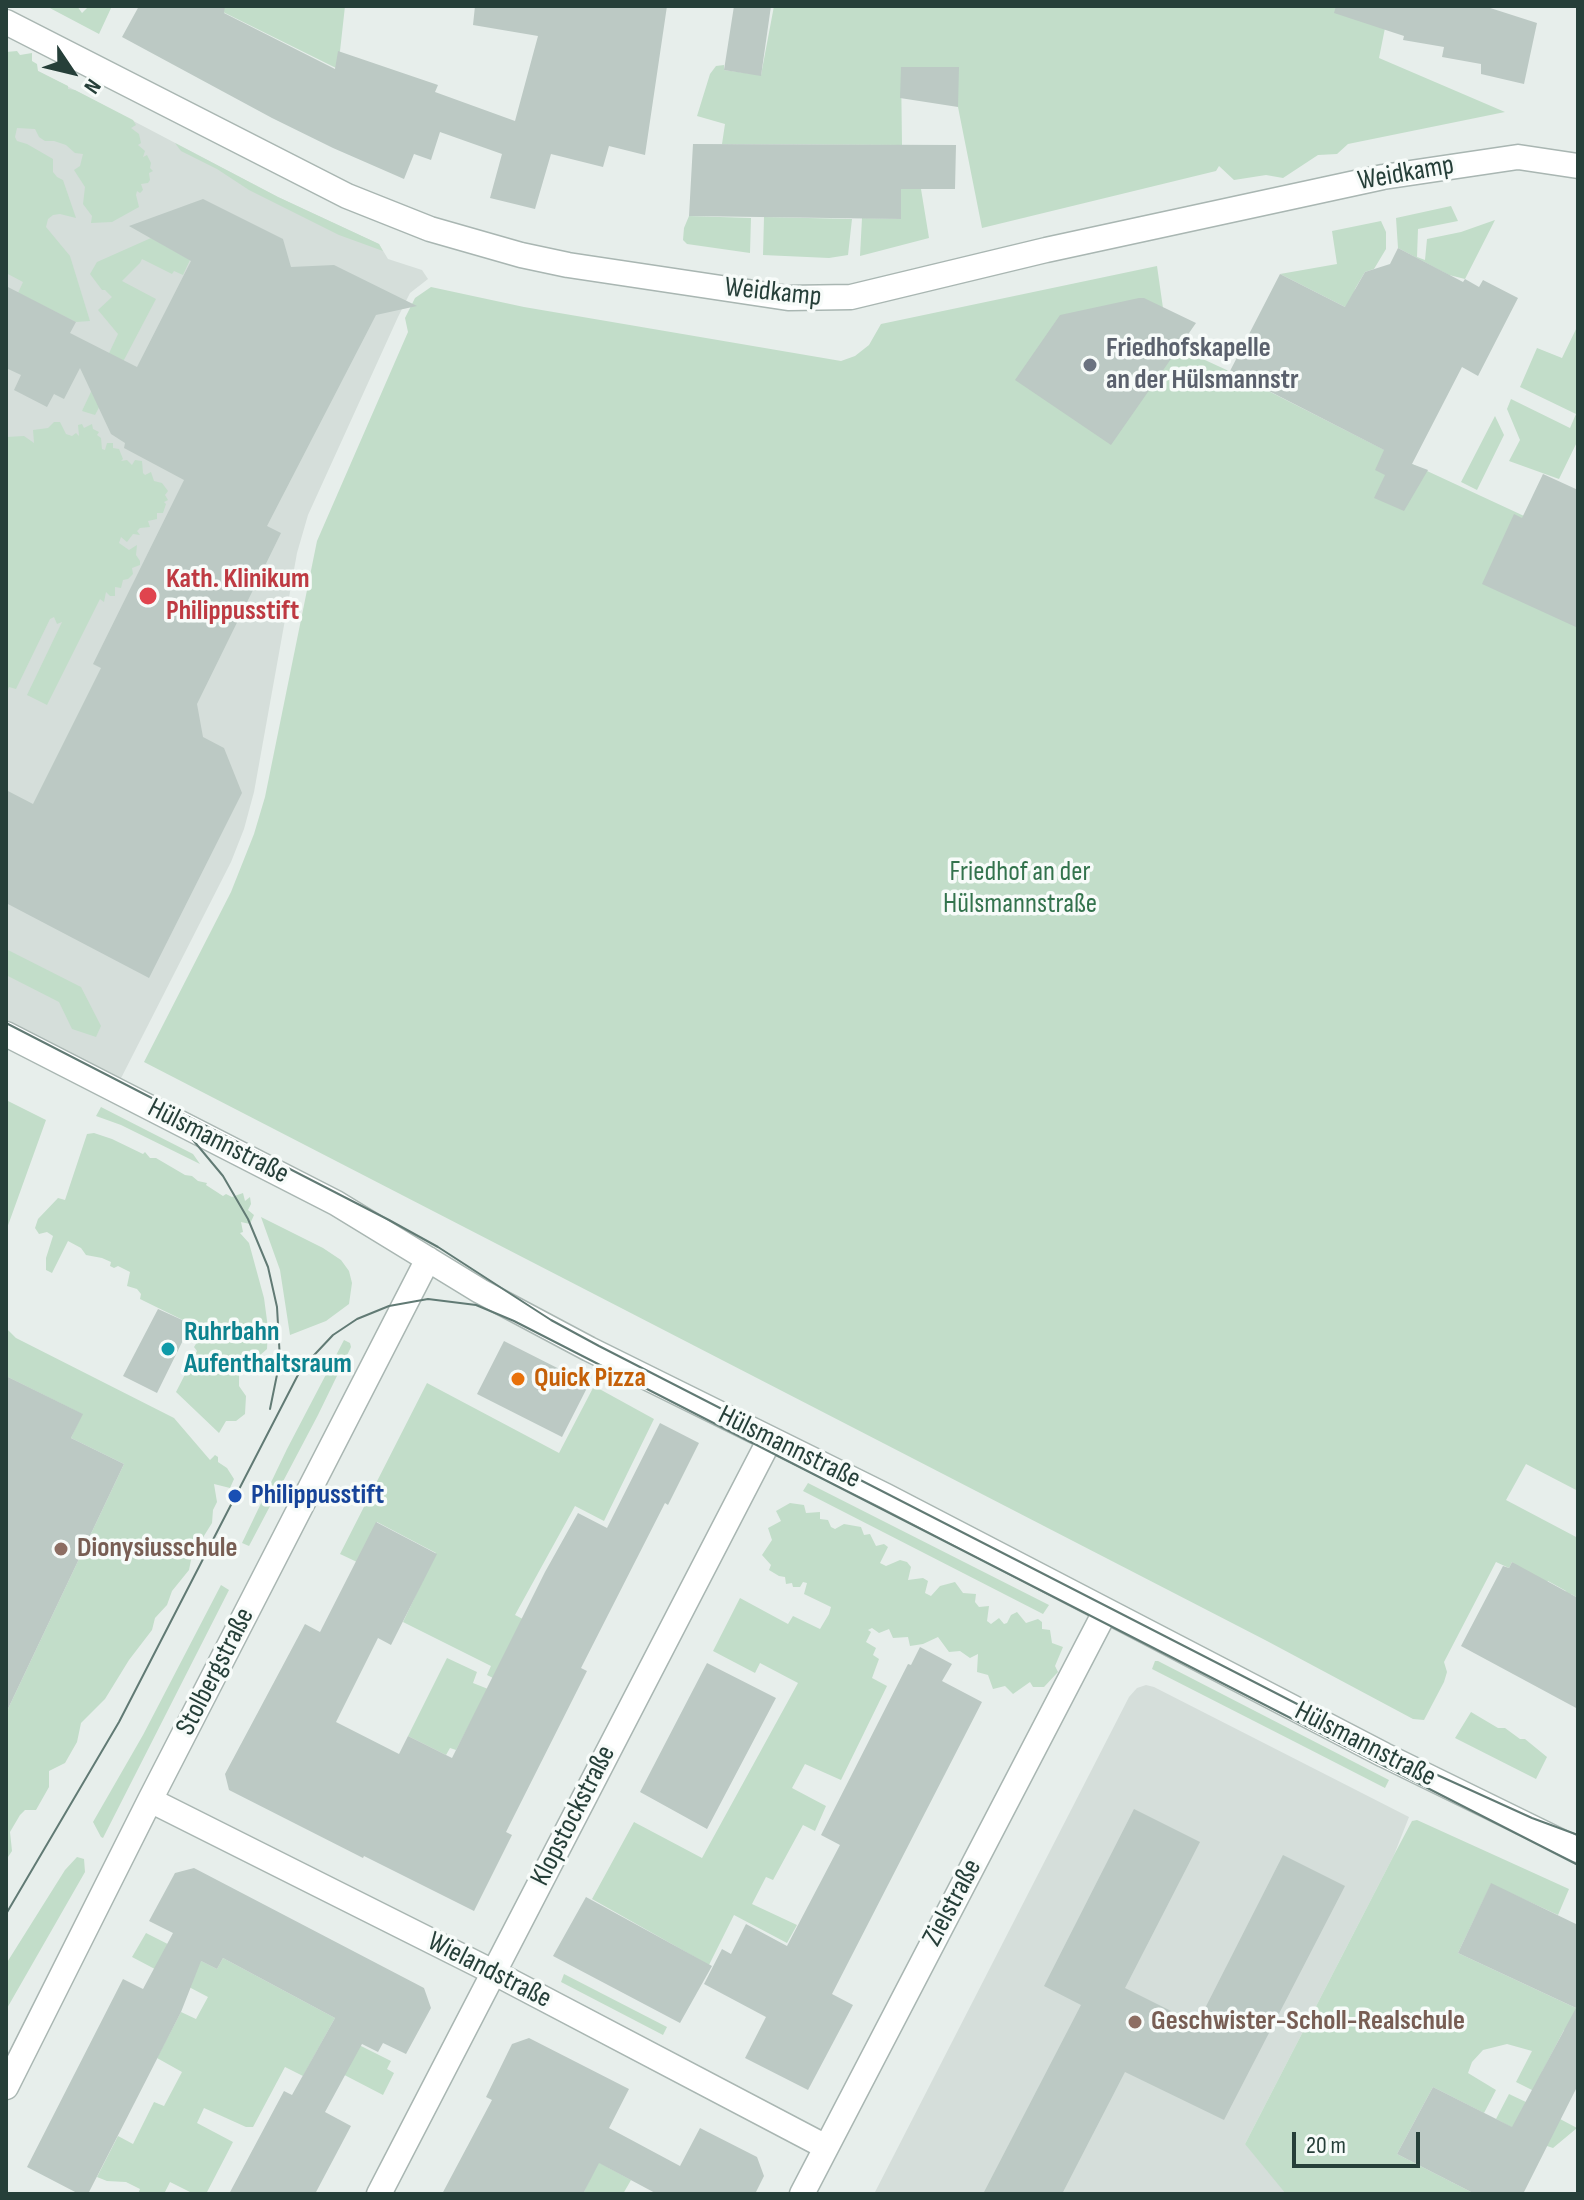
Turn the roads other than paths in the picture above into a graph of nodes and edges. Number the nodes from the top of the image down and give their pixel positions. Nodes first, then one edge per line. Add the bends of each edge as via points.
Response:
1 (6, 22) edge
2 (1578, 166) edge
3 (6, 1034) edge
4 (428, 1259) junction
5 (770, 1439) junction
6 (1105, 1612) junction
7 (150, 1800) junction
8 (1578, 1850) edge
9 (493, 1972) junction
10 (6, 2087) edge
11 (826, 2147) junction
12 (379, 2194) edge
13 (802, 2194) edge

1 - 2 street, Weidkamp via 399,218 521,255 788,298 856,297 1383,177 1518,157
3 - 4 street, Hülsmannstraße via 336,1203
4 - 5 street, Hülsmannstraße via 550,1329
4 - 7 street, Stolbergstraße
5 - 6 street, Hülsmannstraße
5 - 9 street, Klopstockstraße
6 - 8 street, Hülsmannstraße
6 - 11 street, Zielstraße
7 - 9 street, Wielandstraße
7 - 10 street, Stolbergstraße
9 - 11 street, Wielandstraße
9 - 12 street, Klopstockstraße
11 - 13 street, Zielstraße

